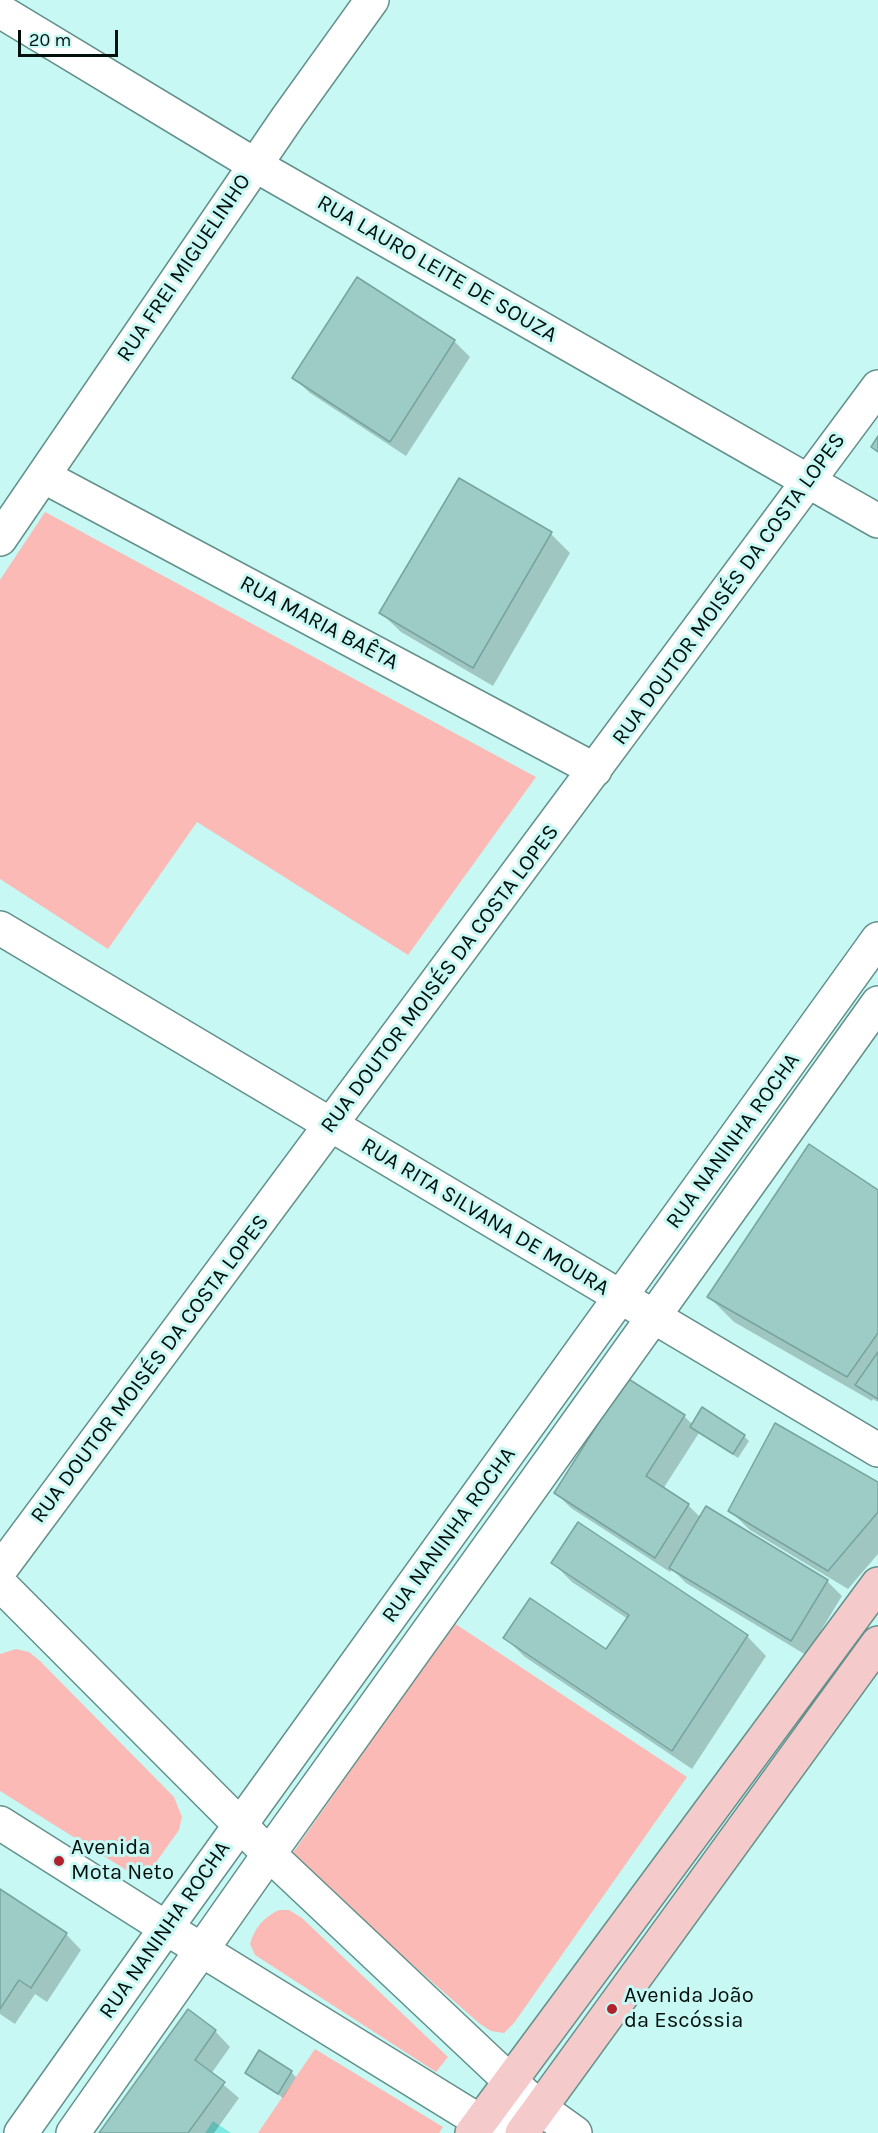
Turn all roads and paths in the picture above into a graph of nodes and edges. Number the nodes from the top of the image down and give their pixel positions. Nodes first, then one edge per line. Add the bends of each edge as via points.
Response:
1 (372, 0) edge
2 (0, 11) edge
3 (255, 165) junction
4 (878, 387) edge
5 (43, 476) junction
6 (808, 482) junction
7 (878, 521) edge
8 (0, 539) edge
9 (595, 770) junction
10 (0, 928) edge
11 (878, 939) edge
12 (878, 1003) edge
13 (331, 1125) junction
14 (620, 1297) junction
15 (654, 1317) junction
16 (878, 1450) edge
17 (0, 1570) edge
18 (0, 1584) edge
19 (878, 1584) edge
20 (878, 1643) edge
21 (0, 1823) edge
22 (240, 1825) junction
23 (268, 1854) junction
24 (166, 1928) junction
25 (201, 1949) junction
26 (511, 2082) junction
27 (531, 2120) edge
28 (477, 2127) edge
29 (21, 2133) edge
30 (73, 2133) edge
31 (575, 2133) edge

1 - 3 street, RUA FREI MIGUELINHO
2 - 3 street, RUA LAURO LEITE DE SOUZA
3 - 5 street, RUA FREI MIGUELINHO
3 - 6 street, RUA LAURO LEITE DE SOUZA
4 - 6 street, RUA DOUTOR MOISÉS DA COSTA LOPES
5 - 8 street, RUA FREI MIGUELINHO
5 - 9 street, RUA MARIA BAÊTA
6 - 7 street, RUA LAURO LEITE DE SOUZA
6 - 9 street, RUA DOUTOR MOISÉS DA COSTA LOPES
9 - 13 street, RUA DOUTOR MOISÉS DA COSTA LOPES
10 - 13 street, RUA RITA SILVANA DE MOURA
11 - 14 street, RUA NANINHA ROCHA
12 - 15 street, RUA NANINHA ROCHA
13 - 14 street, RUA RITA SILVANA DE MOURA
13 - 17 street, RUA DOUTOR MOISÉS DA COSTA LOPES
14 - 15 street, RUA RITA SILVANA DE MOURA
14 - 22 street, RUA NANINHA ROCHA
15 - 16 street, RUA RITA SILVANA DE MOURA
15 - 23 street, RUA NANINHA ROCHA
18 - 22 street
19 - 26 main road
20 - 27 main road
21 - 24 street
22 - 23 street
22 - 24 street, RUA NANINHA ROCHA
23 - 25 street, RUA NANINHA ROCHA
23 - 26 street
24 - 25 street
24 - 29 street, RUA NANINHA ROCHA
25 - 28 street
25 - 30 street, RUA NANINHA ROCHA
26 - 27 street
26 - 28 main road
27 - 28 street
27 - 31 street

